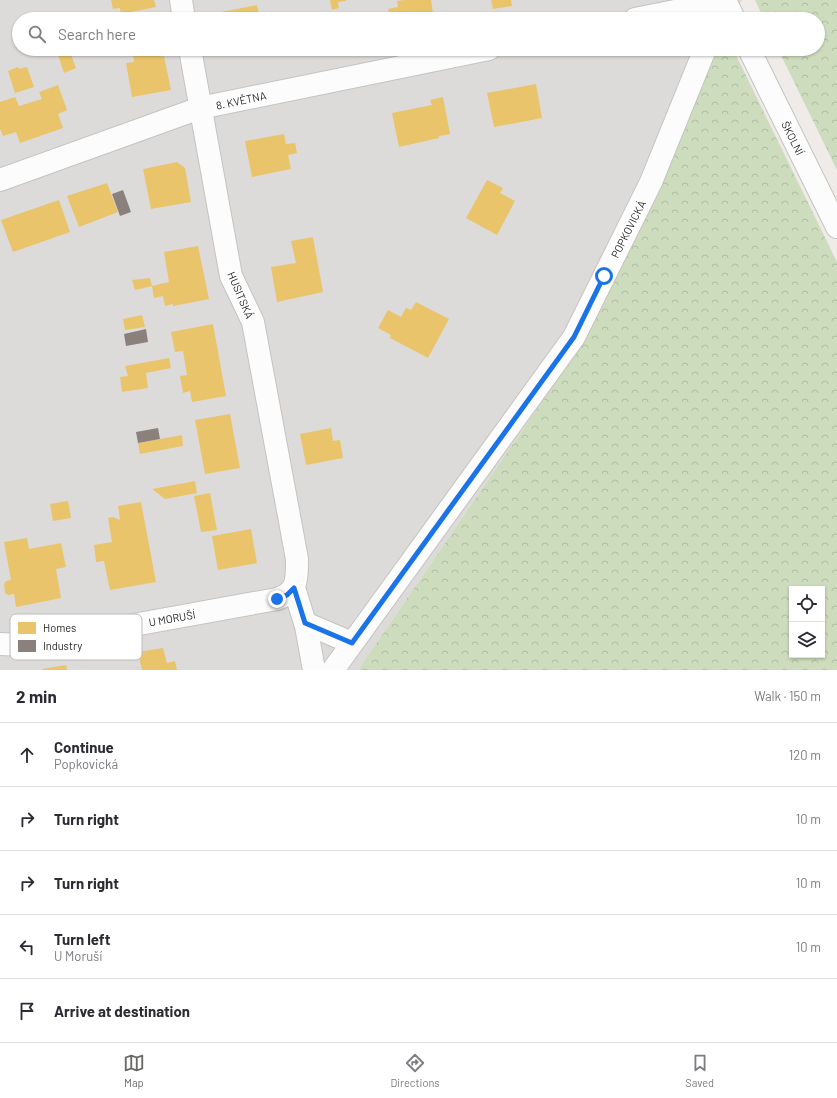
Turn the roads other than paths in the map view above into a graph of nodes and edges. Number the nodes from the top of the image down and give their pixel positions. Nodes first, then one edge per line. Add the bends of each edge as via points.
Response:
1 (181, 0) edge
2 (725, 0) edge
3 (183, 12) edge
4 (668, 12) edge
5 (721, 12) edge
6 (731, 12) edge
7 (191, 56) edge
8 (455, 56) edge
9 (702, 56) edge
10 (752, 56) edge
11 (200, 108) junction
12 (0, 180) edge
13 (837, 227) edge
14 (294, 588) junction
15 (305, 623) junction
16 (142, 624) edge
17 (352, 643) junction
18 (0, 644) edge
19 (10, 645) edge
20 (314, 670) edge
21 (333, 670) edge

1 - 3 street
2 - 4 street
2 - 5 street
2 - 6 street
7 - 11 street, HUSITSKÁ
8 - 11 street, 8. KVĚTNA
9 - 17 street, POPKOVICKÁ via 651,182 574,337
10 - 13 street, ŠKOLNÍ
11 - 12 street, 8. KVĚTNA
11 - 14 street, HUSITSKÁ via 231,276 253,322 297,559
14 - 15 street
14 - 16 street, U MORUŠÍ via 287,595 277,599
15 - 17 street
15 - 20 street
17 - 21 street, POPKOVICKÁ
18 - 19 street, U MORUŠÍ

